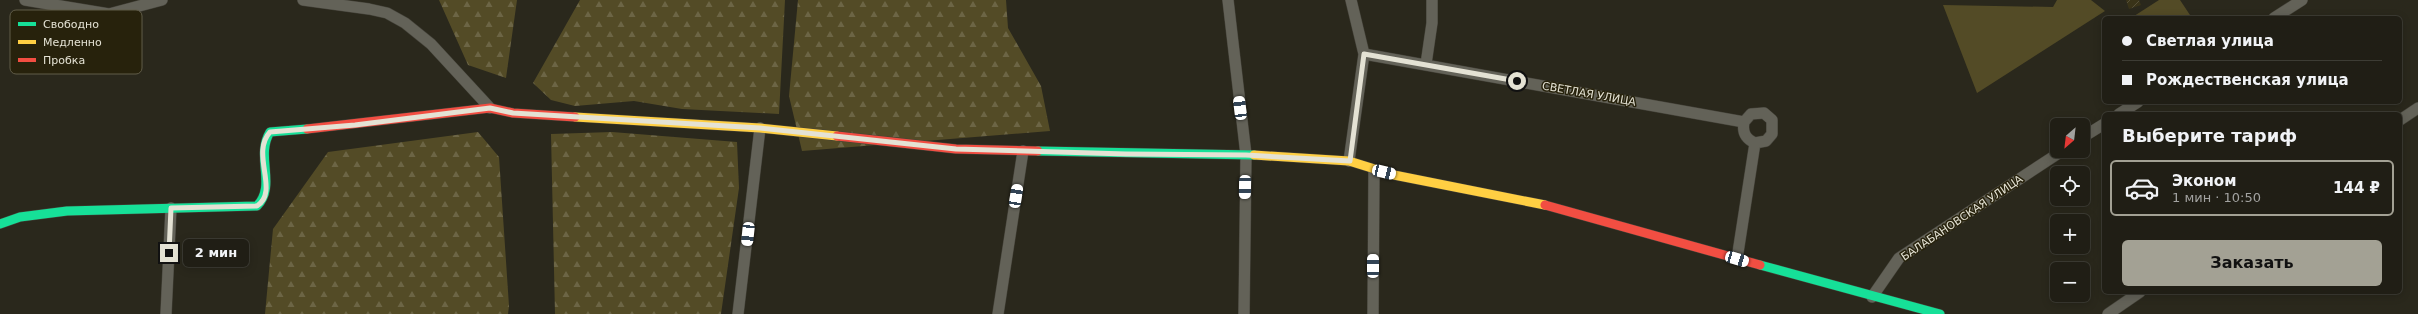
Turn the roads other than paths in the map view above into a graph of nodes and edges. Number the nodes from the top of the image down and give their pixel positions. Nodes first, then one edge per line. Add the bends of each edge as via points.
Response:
1 (25, 0) edge
2 (162, 0) edge
3 (303, 0) edge
4 (1228, 0) edge
5 (1351, 0) edge
6 (1432, 0) edge
7 (2302, 0) edge
8 (85, 10) edge
9 (124, 10) edge
10 (2277, 16) edge
11 (1364, 54) junction
12 (1426, 64) junction
13 (2135, 104) edge
14 (490, 108) junction
15 (2418, 108) edge
16 (2122, 112) edge
17 (2402, 119) edge
18 (1744, 122) junction
19 (2102, 125) edge
20 (760, 128) junction
21 (2090, 133) edge
22 (1755, 142) junction
23 (1023, 151) junction
24 (1246, 155) junction
25 (2051, 158) edge
26 (1350, 161) junction
27 (1374, 170) junction
28 (171, 208) junction
29 (0, 224) edge
30 (1737, 259) junction
31 (2137, 294) edge
32 (1872, 296) junction
33 (166, 314) edge
34 (738, 314) edge
35 (998, 314) edge
36 (1244, 314) edge
37 (1373, 314) edge
38 (1940, 314) edge
39 (2108, 314) edge

1 - 8 street
2 - 9 street
3 - 14 street via 387,13 405,23 431,44
4 - 24 street
5 - 11 street
6 - 12 street via 1432,23
7 - 10 street
11 - 12 street, СВЕТЛАЯ УЛИЦА
11 - 26 street
12 - 18 street, СВЕТЛАЯ УЛИЦА
13 - 16 street
14 - 20 street via 513,113
14 - 28 street via 355,125 270,132 262,145 268,193 264,202 257,206
15 - 17 street
18 - 22 street via 1746,136
18 - 22 street via 1754,112 1764,113 1772,120 1772,134 1766,141
19 - 21 street
20 - 23 street via 956,149
20 - 34 street
22 - 30 street
23 - 24 street
23 - 35 street
24 - 26 street
24 - 36 street
25 - 32 street, БАЛАБАНОВСКАЯ УЛИЦА via 1899,258
26 - 27 street
27 - 30 street via 1560,208
27 - 37 street
28 - 29 street via 67,211 20,218
28 - 33 street
30 - 32 street via 1856,294
31 - 39 street
32 - 38 street

